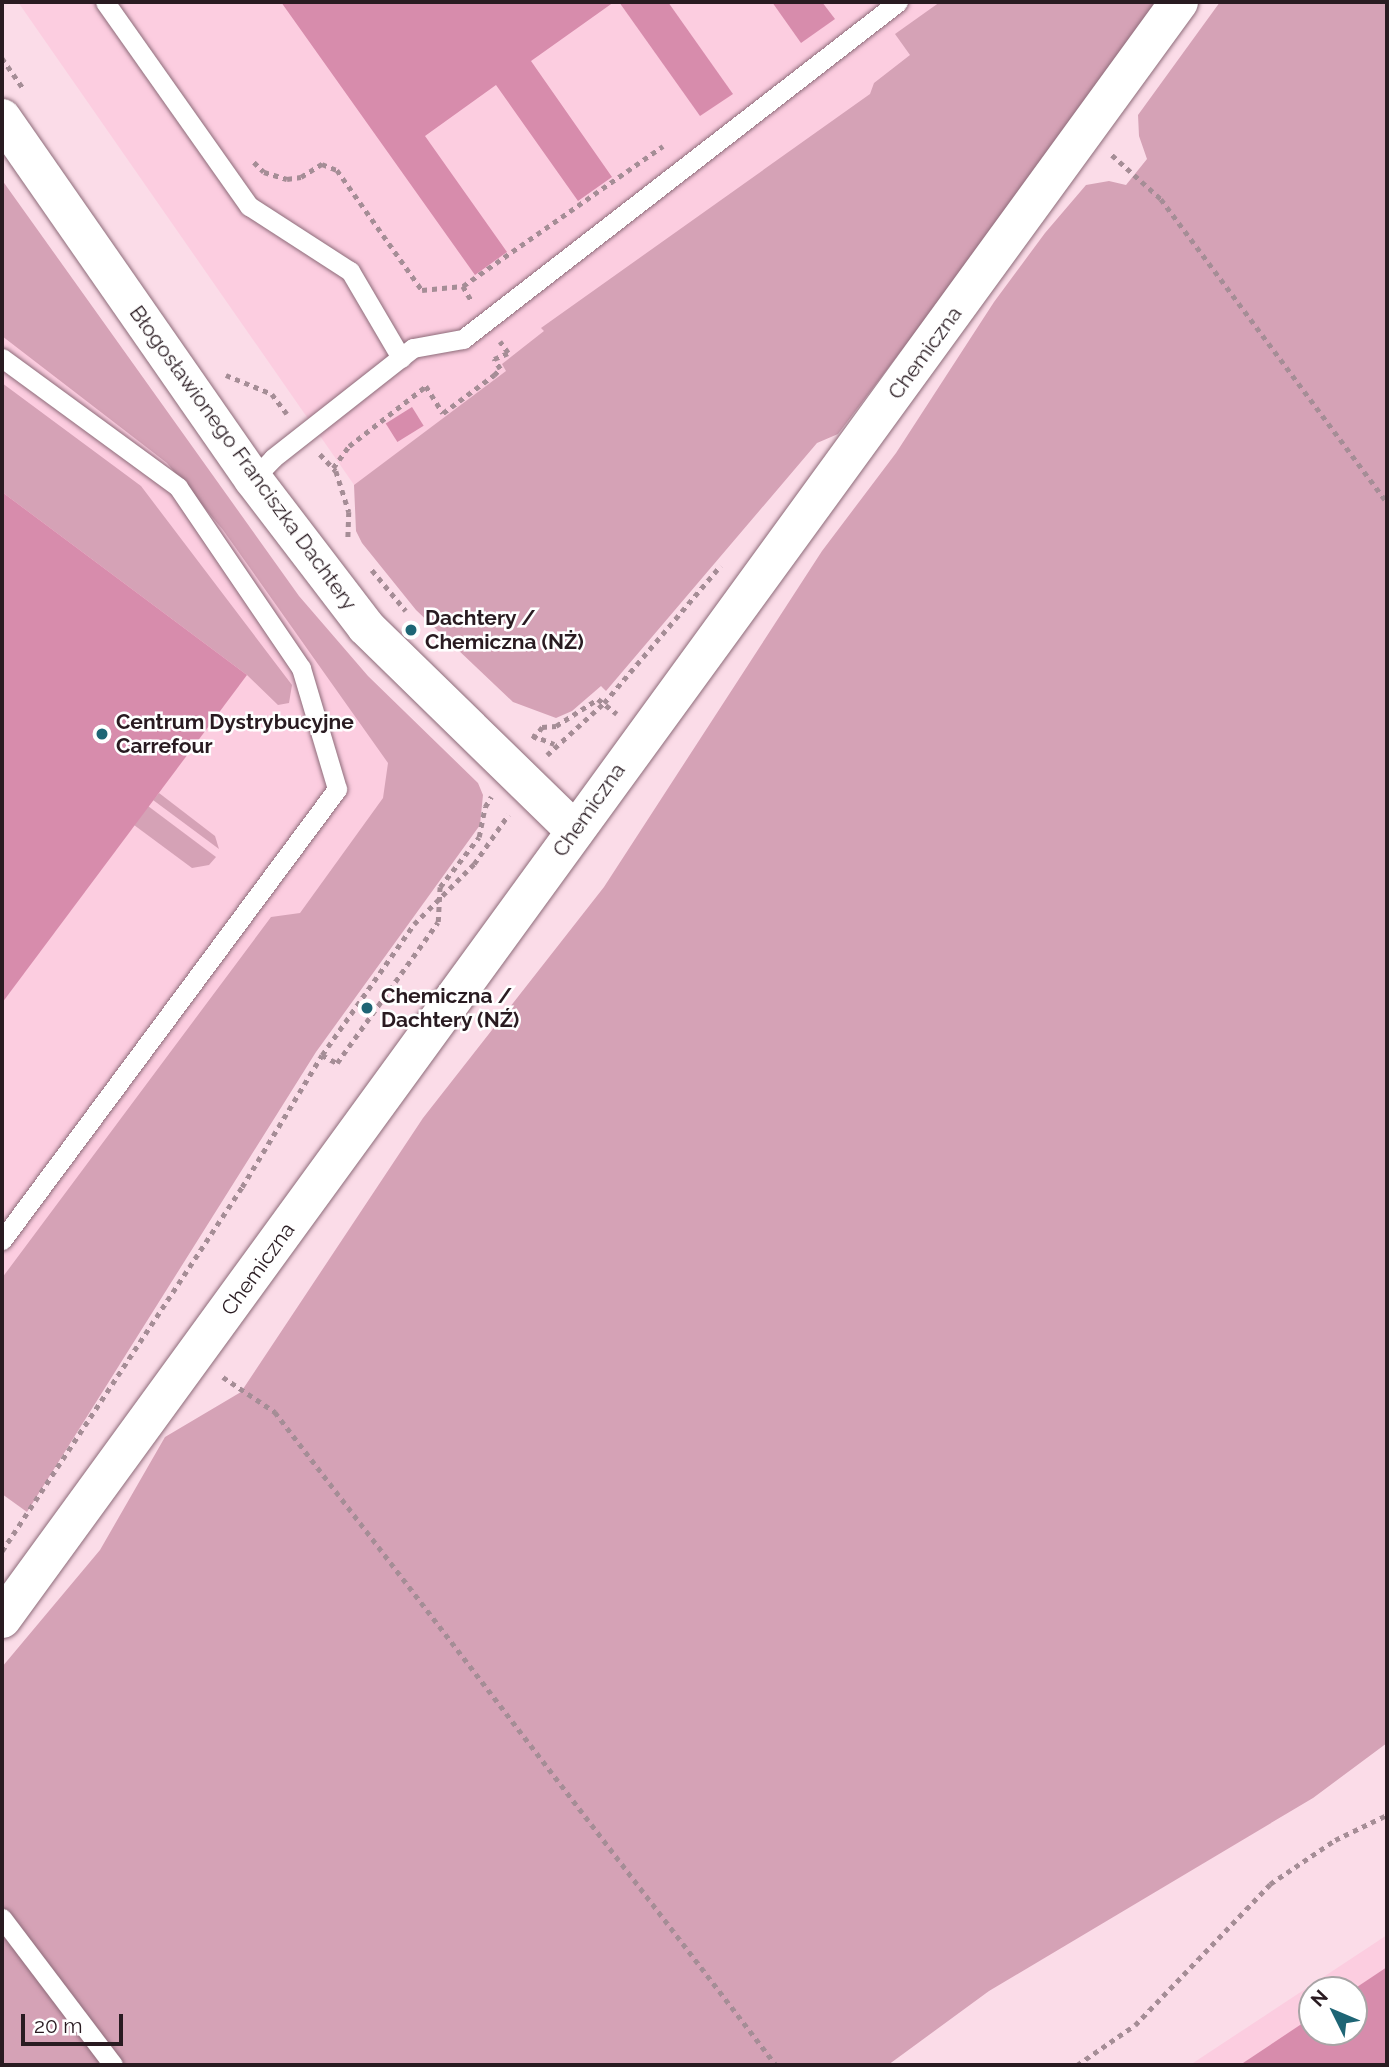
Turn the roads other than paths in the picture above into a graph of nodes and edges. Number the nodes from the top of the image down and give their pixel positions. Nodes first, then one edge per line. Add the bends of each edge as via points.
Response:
1 (106, 2) edge
2 (898, 2) edge
3 (1179, 2) edge
4 (14, 105) edge
5 (2, 358) edge
6 (401, 358) junction
7 (253, 479) junction
8 (575, 831) junction
9 (2, 1240) edge
10 (2, 1619) edge
11 (2, 1918) edge
12 (113, 2065) edge

1 - 6 lane via 249,206 350,271
2 - 6 lane via 463,338 413,348
3 - 8 street, Chemiczna via 1088,133
4 - 7 street, Błogosławionego Franciszka Dachtery
5 - 9 lane via 178,487 301,668 337,789
6 - 7 lane
7 - 8 street, Błogosławionego Franciszka Dachtery via 366,626
8 - 10 street, Chemiczna
11 - 12 lane

